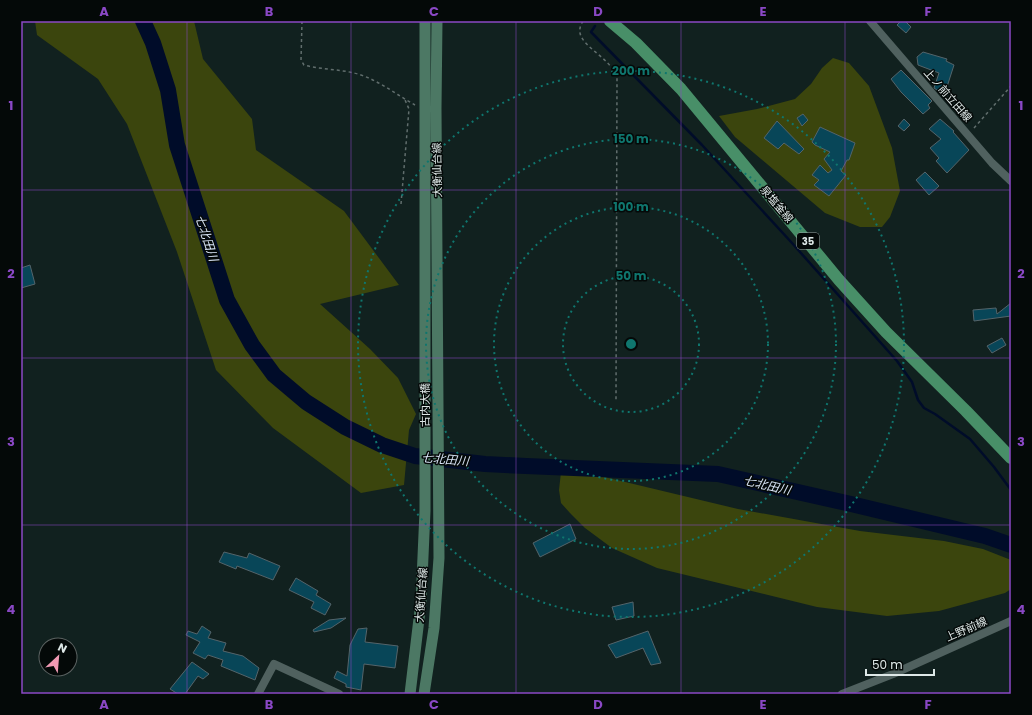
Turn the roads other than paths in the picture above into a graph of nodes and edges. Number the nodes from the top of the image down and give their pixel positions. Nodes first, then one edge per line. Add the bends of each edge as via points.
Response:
1 (425, 21) edge
2 (438, 21) edge
3 (610, 21) edge
4 (870, 21) edge
5 (1011, 181) edge
6 (426, 313) joint
7 (438, 319) joint
8 (1011, 458) edge
9 (425, 496) joint
10 (439, 497) joint
11 (425, 511) junction
12 (439, 512) junction
13 (1011, 621) edge
14 (258, 694) edge
15 (339, 694) edge
16 (410, 694) edge
17 (424, 694) edge
18 (842, 694) edge

1 - 6 main road, 大衡仙台線
2 - 7 main road, 大衡仙台線
3 - 8 main road, 泉塩釜線 / 35 via 636,43 681,89 839,280 886,332
4 - 5 street, 上ノ前立田線 via 992,163
6 - 9 main road, 古内大橋
7 - 10 main road, 古内大橋
9 - 11 main road, 大衡仙台線
10 - 12 main road, 大衡仙台線
11 - 12 main road
11 - 16 main road, 大衡仙台線 via 421,602
12 - 17 main road, 大衡仙台線 via 434,628
13 - 18 street, 上野前線
14 - 15 street via 274,664

